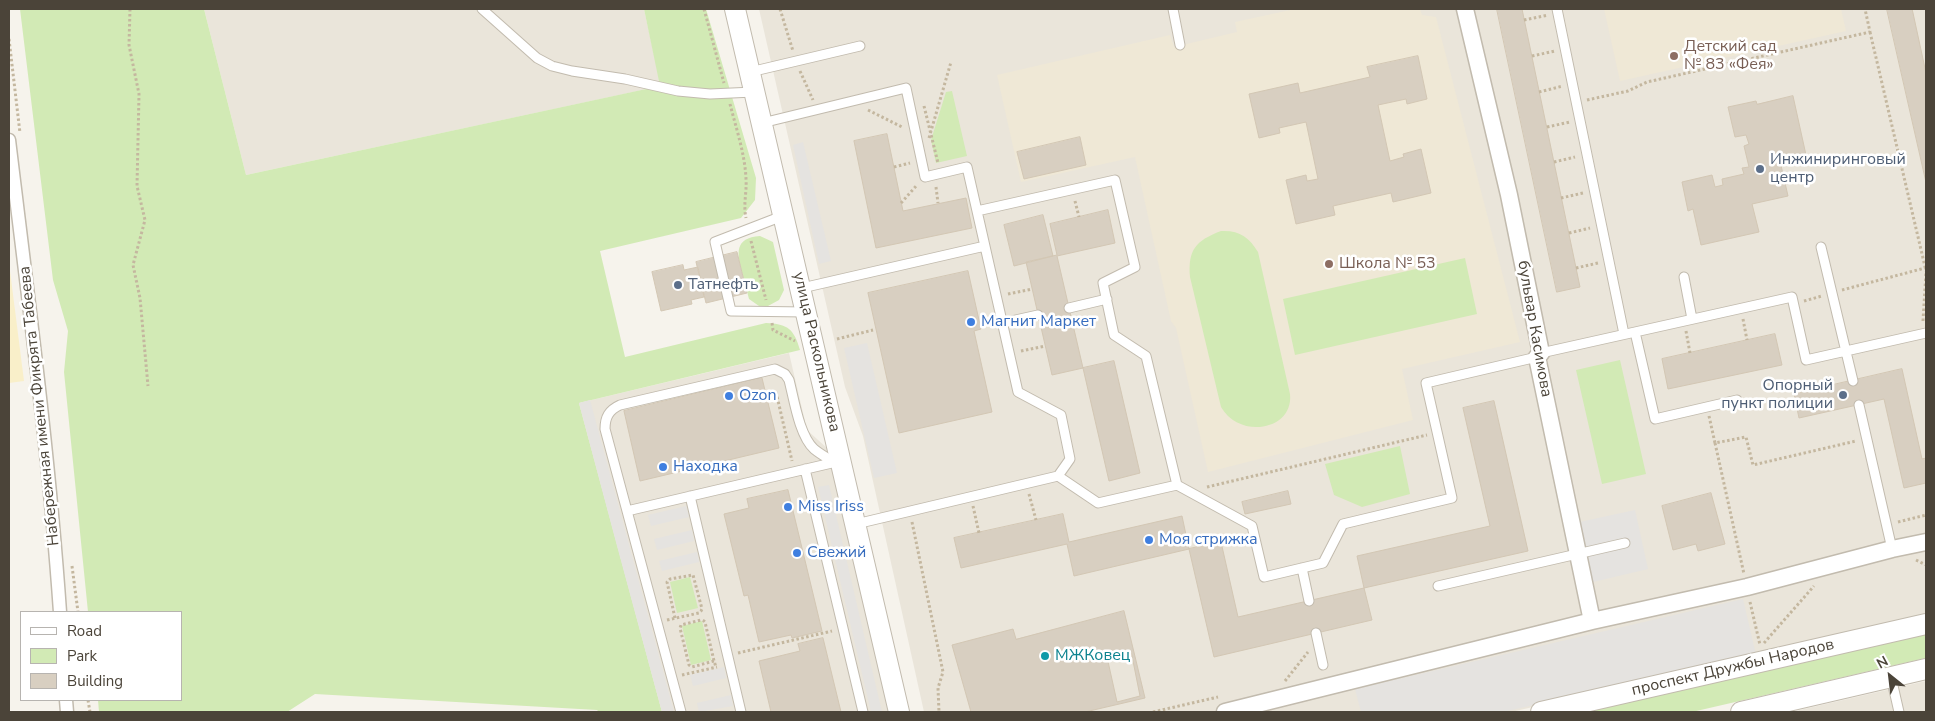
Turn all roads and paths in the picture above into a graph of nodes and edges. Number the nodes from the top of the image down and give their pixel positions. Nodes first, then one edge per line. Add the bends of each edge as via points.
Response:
1 (130, 9) edge
2 (482, 9) edge
3 (735, 9) edge
4 (1173, 9) edge
5 (1465, 9) edge
6 (1865, 9) edge
7 (1558, 11) edge
8 (1524, 20) dead end
9 (1870, 32) junction
10 (1180, 45) dead end
11 (860, 46) dead end
12 (1566, 48) junction
13 (1532, 56) dead end
14 (952, 62) dead end
15 (750, 72) junction
16 (1573, 84) junction
17 (755, 92) junction
18 (1539, 92) dead end
19 (922, 99) dead end
20 (851, 101) junction
21 (1576, 102) junction
22 (1580, 120) junction
23 (762, 123) junction
24 (1547, 127) dead end
25 (931, 132) junction
26 (916, 134) junction
27 (9, 140) edge
28 (1587, 154) junction
29 (922, 162) junction
30 (1554, 162) dead end
31 (894, 167) dead end
32 (933, 175) junction
33 (1072, 190) junction
34 (1594, 190) junction
35 (1561, 198) dead end
36 (901, 203) dead end
37 (938, 204) dead end
38 (977, 211) junction
39 (785, 215) junction
40 (1079, 217) dead end
41 (1602, 225) junction
42 (1569, 233) dead end
43 (985, 246) junction
44 (1821, 247) dead end
45 (1609, 260) junction
46 (1576, 268) dead end
47 (1926, 271) edge
48 (1684, 277) dead end
49 (802, 288) junction
50 (1032, 289) dead end
51 (1832, 293) junction
52 (996, 297) junction
53 (1107, 299) junction
54 (1793, 303) junction
55 (1069, 308) dead end
56 (1741, 308) junction
57 (807, 312) junction
58 (1038, 315) dead end
59 (1688, 320) junction
60 (1002, 323) junction
61 (873, 330) dead end
62 (1635, 332) junction
63 (1924, 333) edge
64 (1624, 334) junction
65 (836, 339) dead end
66 (1747, 340) dead end
67 (1045, 346) dead end
68 (1846, 351) junction
69 (1690, 352) dead end
70 (1009, 354) junction
71 (1539, 355) junction
72 (1853, 381) dead end
73 (148, 386) dead end
74 (1737, 400) dead end
75 (1859, 405) dead end
76 (1706, 407) junction
77 (1437, 432) junction
78 (1867, 439) junction
79 (1715, 443) junction
80 (837, 461) junction
81 (805, 469) junction
82 (1058, 476) junction
83 (1026, 484) junction
84 (1176, 485) junction
85 (1187, 491) junction
86 (690, 496) junction
87 (970, 497) junction
88 (627, 511) junction
89 (910, 511) junction
90 (1036, 520) dead end
91 (856, 524) junction
92 (979, 533) dead end
93 (1926, 542) edge
94 (1626, 544) dead end
95 (1892, 549) junction
96 (1578, 554) junction
97 (1302, 568) junction
98 (1815, 585) dead end
99 (1438, 586) dead end
100 (1747, 587) junction
101 (1309, 601) dead end
102 (60, 611) edge
103 (675, 618) junction
104 (1592, 621) junction
105 (657, 622) junction
106 (1926, 624) edge
107 (843, 628) junction
108 (1317, 637) joint
109 (729, 660) junction
110 (714, 661) junction
111 (1323, 666) dead end
112 (716, 667) junction
113 (1926, 669) edge
114 (672, 678) junction
115 (1890, 678) junction
116 (1284, 682) dead end
117 (898, 704) edge
118 (681, 712) edge
119 (741, 712) edge
120 (863, 712) edge
121 (939, 712) edge
122 (1225, 712) edge
123 (1540, 712) edge
124 (1741, 712) edge
125 (1899, 712) edge

1 - 73 path via 129,46 139,94 137,186 145,220 133,265 140,298
2 - 17 lane via 537,58 552,66 678,91 710,94
3 - 15 street, улица Раскольникова
4 - 10 lane
5 - 71 street, бульвар Касимова via 1509,195
6 - 9 path
7 - 8 path
7 - 12 lane
9 - 21 path via 1647,82 1628,90
9 - 47 path
11 - 15 lane
12 - 13 path
12 - 16 lane
14 - 25 path
15 - 17 street, улица Раскольникова
16 - 18 path
16 - 21 lane
17 - 23 street, улица Раскольникова
19 - 25 path
20 - 23 lane
20 - 26 path
20 - 26 lane via 906,88
21 - 22 lane
22 - 24 path
22 - 28 lane
23 - 39 street, улица Раскольникова
25 - 29 path
25 - 32 path
26 - 29 lane
27 - 102 street, Набережная имени Фикрята Табеева via 55,538
28 - 30 path
28 - 34 lane
29 - 31 path
29 - 32 lane
32 - 36 path
32 - 37 path
32 - 38 lane via 967,167
33 - 38 lane
33 - 40 path
33 - 53 lane via 1115,180 1135,267 1103,283
34 - 35 path
34 - 41 lane
38 - 43 lane
39 - 49 street, улица Раскольникова
39 - 57 lane via 715,242 731,311
41 - 42 path
41 - 45 lane
43 - 49 lane
43 - 52 lane
44 - 51 lane
45 - 46 path
45 - 64 lane
47 - 51 path
47 - 63 path
48 - 59 lane
49 - 57 street, улица Раскольникова
50 - 52 path
51 - 54 path
51 - 68 lane
52 - 60 lane
53 - 55 lane
53 - 84 lane via 1114,335 1146,356
54 - 56 lane via 1792,297
54 - 68 lane via 1806,360
56 - 59 lane
56 - 66 path
57 - 80 street, улица Раскольникова
58 - 60 lane
59 - 62 lane
59 - 69 path
60 - 70 lane
61 - 65 path
62 - 64 lane
62 - 76 lane via 1654,418
63 - 68 lane
64 - 71 lane
67 - 70 path
68 - 72 lane
70 - 82 lane via 1018,392 1061,415 1070,459
71 - 77 lane via 1426,383
71 - 96 street, бульвар Касимова
74 - 76 lane
75 - 78 lane
76 - 79 path
77 - 85 path
77 - 97 lane via 1452,498 1343,524 1323,563
78 - 79 path via 1753,465 1746,437
78 - 95 lane
79 - 100 path
80 - 81 lane
80 - 88 lane via 814,449 807,440 789,380 775,369 629,402 614,408 605,422
80 - 91 street, улица Раскольникова
81 - 86 lane
81 - 107 lane
82 - 83 lane
82 - 84 lane via 1098,503
83 - 87 lane
83 - 90 path
84 - 85 lane
85 - 97 lane via 1252,526 1264,577
86 - 88 lane
86 - 109 lane
87 - 89 lane
87 - 92 path
88 - 105 lane
89 - 91 lane
89 - 121 path via 943,672 938,688
91 - 117 street, улица Раскольникова
93 - 95 street
94 - 96 lane
95 - 100 street
96 - 99 lane
96 - 104 street, бульвар Касимова
97 - 101 lane
98 - 100 path via 1760,647
100 - 104 street
103 - 103 path via 701,611 693,575 667,582
103 - 105 path
104 - 122 street
105 - 114 lane
106 - 123 street, проспект Дружбы Народов
107 - 109 path
107 - 120 lane
108 - 111 lane
108 - 116 path
109 - 112 path
109 - 119 lane
110 - 110 path via 704,621 681,625 690,666
110 - 112 path
112 - 114 path
113 - 115 street
114 - 118 lane
115 - 124 street
115 - 125 lane

